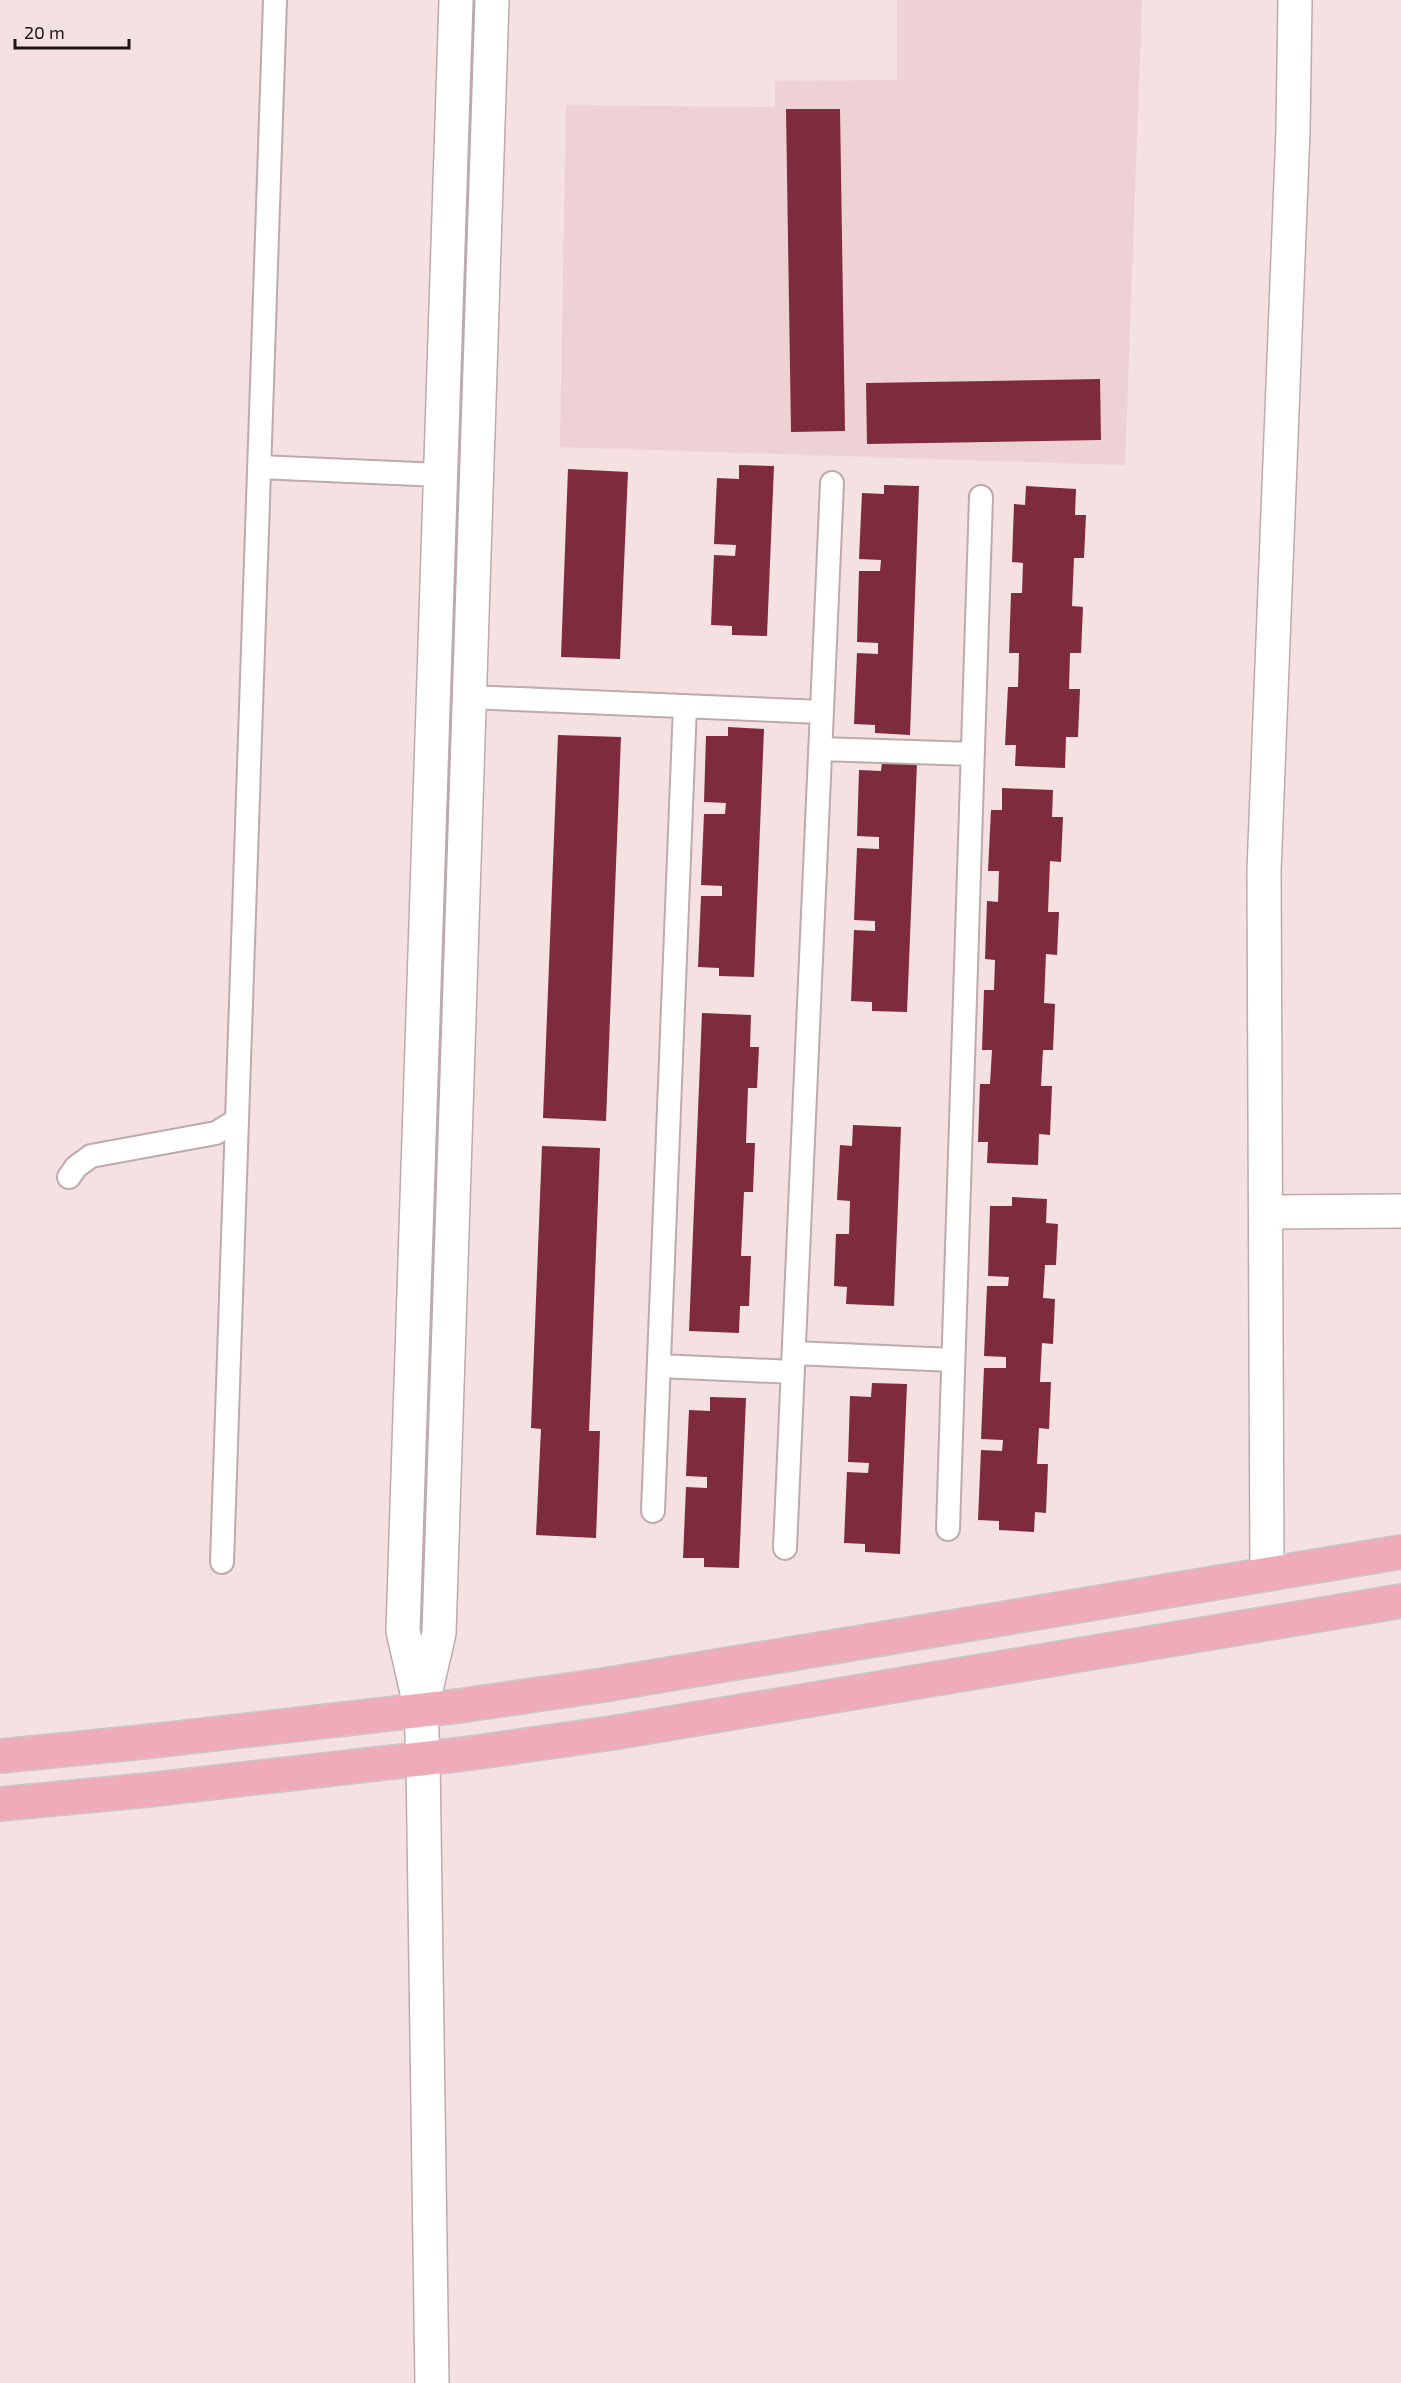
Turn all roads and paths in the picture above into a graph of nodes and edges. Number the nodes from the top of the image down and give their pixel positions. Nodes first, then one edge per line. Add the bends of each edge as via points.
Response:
1 (275, 0) edge
2 (456, 0) edge
3 (492, 0) edge
4 (1295, 0) edge
5 (259, 467) junction
6 (440, 475) junction
7 (832, 483) dead end
8 (981, 497) dead end
9 (470, 697) junction
10 (685, 706) junction
11 (822, 712) junction
12 (820, 749) junction
13 (973, 754) junction
14 (237, 1120) junction
15 (69, 1177) dead end
16 (1401, 1211) edge
17 (1266, 1212) junction
18 (953, 1360) junction
19 (794, 1363) junction
20 (659, 1366) junction
21 (653, 1510) dead end
22 (948, 1529) dead end
23 (785, 1548) dead end
24 (1401, 1552) edge
25 (222, 1562) dead end
26 (1267, 1574) junction
27 (1401, 1601) edge
28 (421, 1710) junction
29 (0, 1756) edge
30 (423, 1759) junction
31 (0, 1804) edge
32 (432, 2383) edge

1 - 5 lane
2 - 6 street
3 - 9 street
4 - 17 street via 1264,870
5 - 6 lane
5 - 14 lane
6 - 28 street via 403,1632
7 - 11 lane
8 - 13 lane
9 - 10 lane
9 - 28 street via 439,1633
10 - 11 lane
10 - 20 lane
11 - 12 lane
12 - 13 lane
12 - 19 lane
13 - 18 lane
14 - 15 lane via 216,1133 91,1156 75,1167
14 - 25 lane
16 - 17 street
17 - 26 street
18 - 19 lane
18 - 22 lane
19 - 20 lane
19 - 23 lane
20 - 21 lane
24 - 26 main road
26 - 28 main road via 604,1685
27 - 30 main road via 612,1733
28 - 29 main road
28 - 30 street
30 - 31 main road
30 - 32 street

